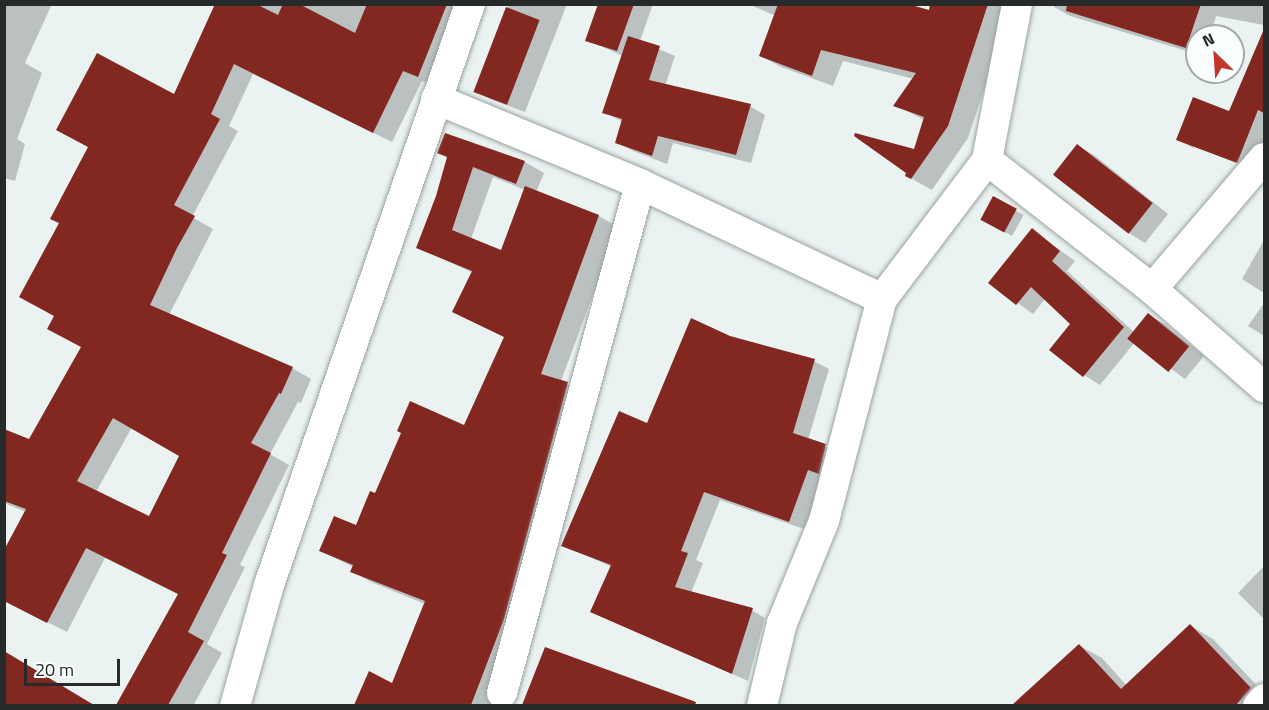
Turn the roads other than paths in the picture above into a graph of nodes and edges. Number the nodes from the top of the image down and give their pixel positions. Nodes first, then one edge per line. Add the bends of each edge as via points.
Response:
1 (470, 4) edge
2 (1017, 4) edge
3 (436, 99) junction
4 (1264, 158) edge
5 (987, 160) junction
6 (640, 183) junction
7 (1152, 289) junction
8 (882, 299) junction
9 (1264, 387) edge
10 (502, 693) dead end
11 (1264, 699) edge
12 (235, 705) edge
13 (762, 705) edge
14 (1258, 705) edge

1 - 3 street
2 - 5 street
3 - 6 street
3 - 12 street via 269,585
4 - 7 street
5 - 7 street
5 - 8 street
6 - 8 street
6 - 10 street
7 - 9 street
8 - 13 street via 824,521 782,622
11 - 14 street

